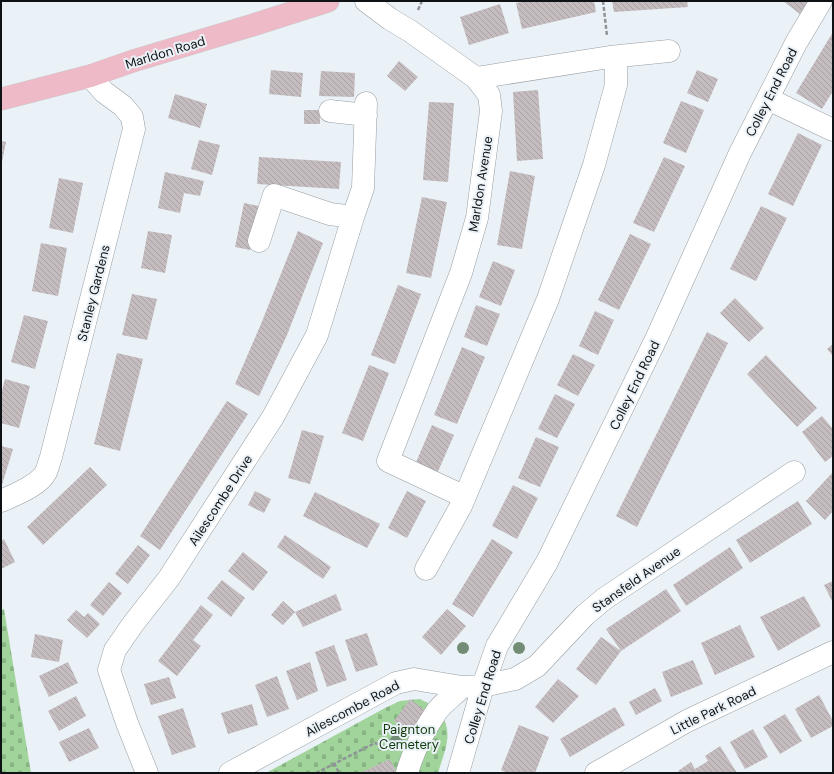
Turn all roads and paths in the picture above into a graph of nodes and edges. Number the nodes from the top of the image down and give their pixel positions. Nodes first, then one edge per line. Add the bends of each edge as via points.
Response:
1 (328, 1) edge
2 (366, 1) edge
3 (603, 1) edge
4 (821, 1) edge
5 (669, 51) dead end
6 (610, 57) junction
7 (90, 76) junction
8 (476, 78) junction
9 (1, 99) edge
10 (768, 99) junction
11 (330, 111) dead end
12 (833, 130) edge
13 (353, 217) junction
14 (259, 241) dead end
15 (794, 472) dead end
16 (465, 497) junction
17 (1, 501) edge
18 (426, 569) dead end
19 (833, 652) edge
20 (473, 687) junction
21 (334, 763) junction
22 (409, 765) edge
23 (147, 773) edge
24 (230, 773) edge
25 (316, 773) edge
26 (339, 773) edge
27 (458, 773) edge
28 (596, 773) edge

1 - 7 main road, Marldon Road
2 - 8 street, Marldon Avenue
3 - 6 path
4 - 10 street, Colley End Road via 796,43
5 - 6 street
6 - 8 street
6 - 16 street via 616,67 616,85 594,165 548,299
7 - 9 main road, Marldon Road
7 - 17 street, Stanley Gardens via 132,117 134,129 49,463 45,474 37,482
8 - 16 street, Marldon Avenue via 489,94 491,111 477,218 461,272 388,461
10 - 12 street
10 - 20 street, Colley End Road via 582,493 547,562
11 - 13 street, Ailescombe Drive via 366,109 363,188
13 - 14 street via 330,214 274,195
13 - 23 street, Ailescombe Drive via 317,335 273,417 170,578 115,650 109,670
15 - 20 street, Stansfeld Avenue via 604,599 585,615 537,666 515,679
16 - 18 street
19 - 28 street, Little Park Road via 687,721
20 - 22 street via 438,710 421,737
20 - 24 street, Ailescombe Road via 414,679 396,683
20 - 27 street, Colley End Road
21 - 22 path via 375,743
21 - 25 path
21 - 26 path

